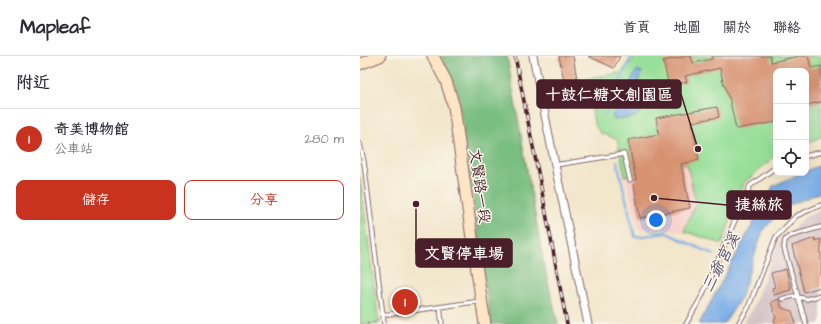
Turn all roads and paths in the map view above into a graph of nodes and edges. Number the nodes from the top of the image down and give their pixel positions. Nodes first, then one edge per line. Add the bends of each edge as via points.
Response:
1 (380, 56) edge
2 (434, 56) edge
3 (533, 56) edge
4 (360, 64) edge
5 (360, 144) edge
6 (821, 152) edge
7 (809, 155) edge
8 (555, 165) junction
9 (773, 168) edge
10 (630, 180) dead end
11 (821, 205) edge
12 (821, 227) edge
13 (821, 295) edge
14 (799, 297) junction
15 (782, 299) dead end
16 (481, 301) junction
17 (440, 307) junction
18 (383, 316) junction
19 (366, 324) edge
20 (384, 324) edge
21 (442, 324) edge
22 (485, 324) edge
23 (588, 324) edge
24 (686, 324) edge
25 (738, 324) edge
26 (806, 324) edge

1 - 4 street
2 - 16 street, 文賢路一段 via 454,107
3 - 8 street
5 - 18 lane
6 - 7 lane
8 - 10 lane via 624,154
8 - 23 street
9 - 24 lane via 750,186 702,296
11 - 25 lane via 796,216 776,236 748,308
12 - 14 lane via 790,236 785,240 784,248
13 - 14 lane via 807,299
14 - 15 lane
14 - 26 lane
16 - 17 lane
16 - 22 street, 文賢路一段
17 - 18 lane
17 - 21 lane
18 - 19 path
18 - 20 lane

